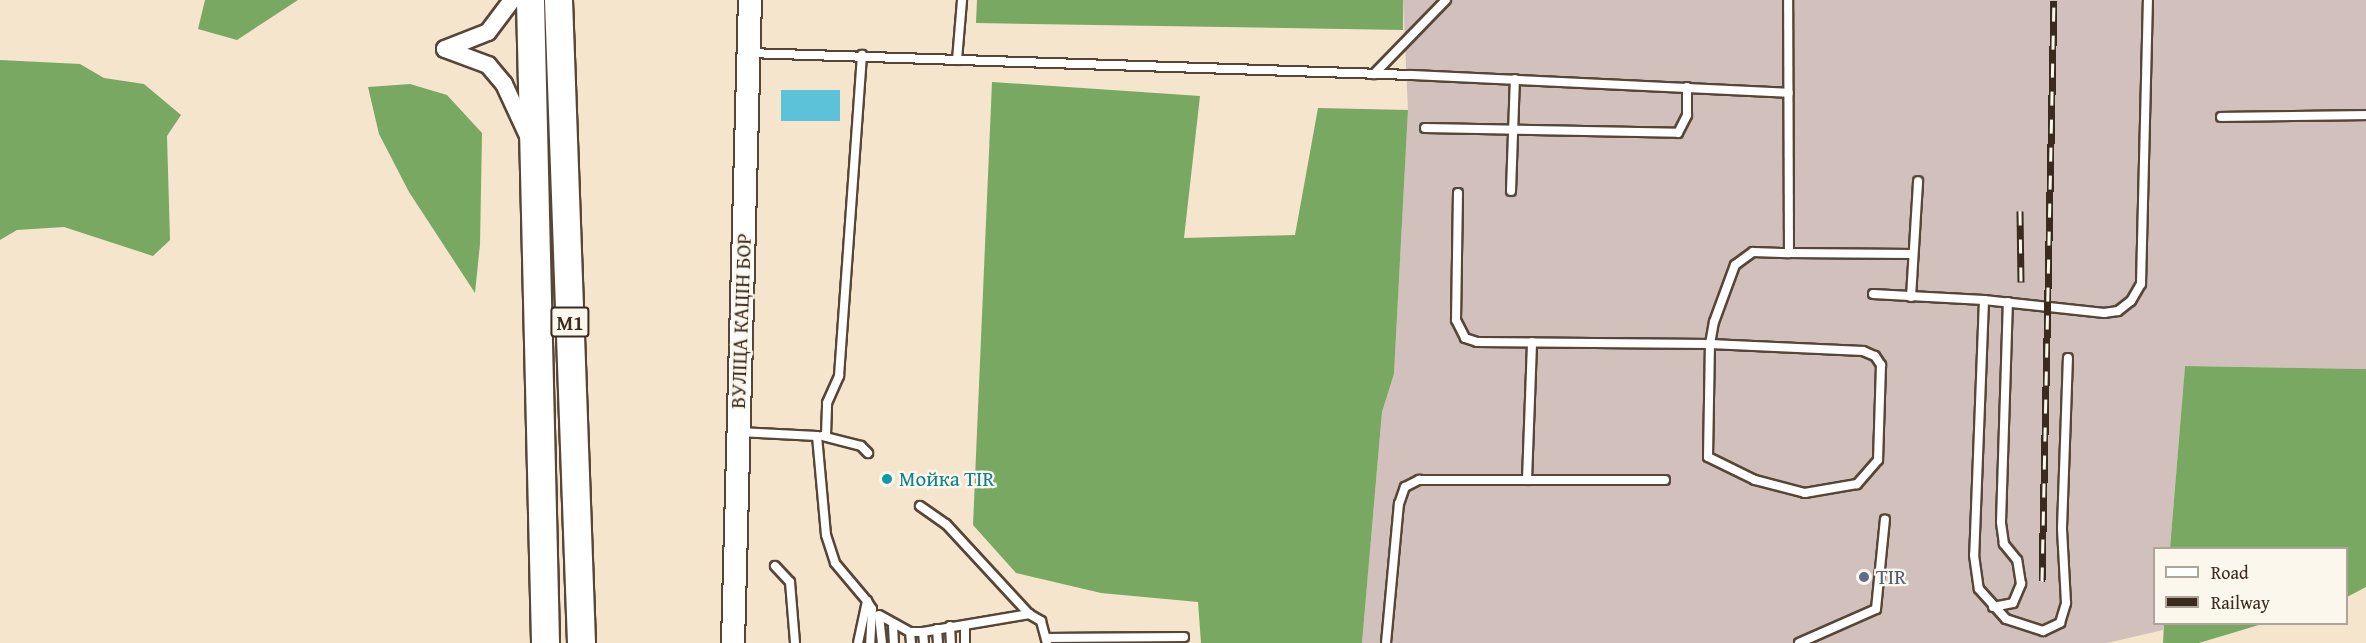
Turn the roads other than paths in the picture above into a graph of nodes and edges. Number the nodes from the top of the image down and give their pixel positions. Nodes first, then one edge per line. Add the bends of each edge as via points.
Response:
1 (512, 0) edge
2 (530, 0) edge
3 (558, 0) edge
4 (750, 0) edge
5 (962, 0) edge
6 (1446, 0) edge
7 (1788, 0) edge
8 (2148, 0) edge
9 (748, 53) junction
10 (862, 56) junction
11 (957, 60) junction
12 (1374, 74) junction
13 (1515, 79) junction
14 (1687, 87) junction
15 (1789, 93) junction
16 (2366, 115) edge
17 (2221, 117) dead end
18 (1425, 128) dead end
19 (1513, 129) junction
20 (534, 149) junction
21 (1918, 181) dead end
22 (1511, 191) dead end
23 (1458, 193) dead end
24 (1789, 253) junction
25 (1913, 254) junction
26 (1873, 294) dead end
27 (1911, 297) junction
28 (1984, 300) junction
29 (2008, 302) junction
30 (1532, 342) junction
31 (1710, 344) junction
32 (2068, 358) dead end
33 (737, 432) junction
34 (821, 436) junction
35 (868, 453) dead end
36 (1527, 480) junction
37 (1665, 480) dead end
38 (920, 506) dead end
39 (1885, 519) dead end
40 (775, 566) dead end
41 (869, 605) junction
42 (1993, 606) junction
43 (1029, 614) junction
44 (881, 616) junction
45 (965, 625) junction
46 (893, 626) junction
47 (950, 626) junction
48 (937, 629) junction
49 (910, 632) junction
50 (923, 632) junction
51 (1184, 637) dead end
52 (1047, 641) edge
53 (545, 643) edge
54 (581, 643) edge
55 (733, 643) edge
56 (795, 643) edge
57 (858, 643) edge
58 (870, 643) edge
59 (882, 643) edge
60 (894, 643) edge
61 (910, 643) edge
62 (924, 643) edge
63 (938, 643) edge
64 (951, 643) edge
65 (965, 643) edge
66 (1386, 643) edge
67 (1799, 643) edge

1 - 20 street via 488,32 445,50 488,65 504,84
2 - 20 highway, М1
3 - 54 highway, М1
4 - 9 main road, ВУЛІЦА КАЦІН БОР
5 - 11 lane
6 - 12 lane
7 - 15 lane
8 - 29 lane via 2141,284 2131,301 2118,311
9 - 10 lane
9 - 33 main road, ВУЛІЦА КАЦІН БОР
10 - 11 lane
10 - 34 lane via 839,376 827,403
11 - 12 lane
12 - 13 lane
13 - 14 lane
13 - 19 lane
14 - 15 lane
14 - 19 lane via 1686,115 1678,133
15 - 24 lane
16 - 17 lane
18 - 19 lane
19 - 22 lane
20 - 53 highway, М1
21 - 25 lane
23 - 30 lane via 1458,329 1465,338 1477,342
24 - 25 lane
24 - 31 lane via 1753,252 1735,265
25 - 27 lane
26 - 27 lane
27 - 28 lane
28 - 29 lane
28 - 42 lane via 1974,555 1979,589
29 - 42 lane via 2001,522 2004,544 2017,560 2021,584 2013,603
30 - 31 lane
30 - 36 lane
31 - 31 lane via 1863,351 1875,356 1881,366 1878,460 1857,484 1805,493 1755,480 1708,457
32 - 42 lane via 2062,528 2066,603 2060,623 2043,631 2006,619
33 - 34 lane
33 - 55 main road, ВУЛІЦА КАЦІН БОР
34 - 35 lane via 861,446
34 - 41 lane via 826,535 835,563
36 - 37 lane
36 - 66 lane via 1419,480 1405,487 1398,504
38 - 43 lane via 946,524
39 - 67 lane via 1876,609
40 - 56 lane via 790,582
41 - 44 lane
41 - 57 lane
41 - 58 lane
43 - 45 lane
43 - 52 lane via 1041,621
44 - 46 lane
44 - 59 lane
45 - 47 lane
45 - 65 lane
46 - 49 lane
46 - 60 lane
47 - 48 lane
47 - 64 lane
48 - 50 lane
48 - 63 lane
49 - 50 lane
49 - 61 lane
50 - 62 lane
51 - 52 lane

